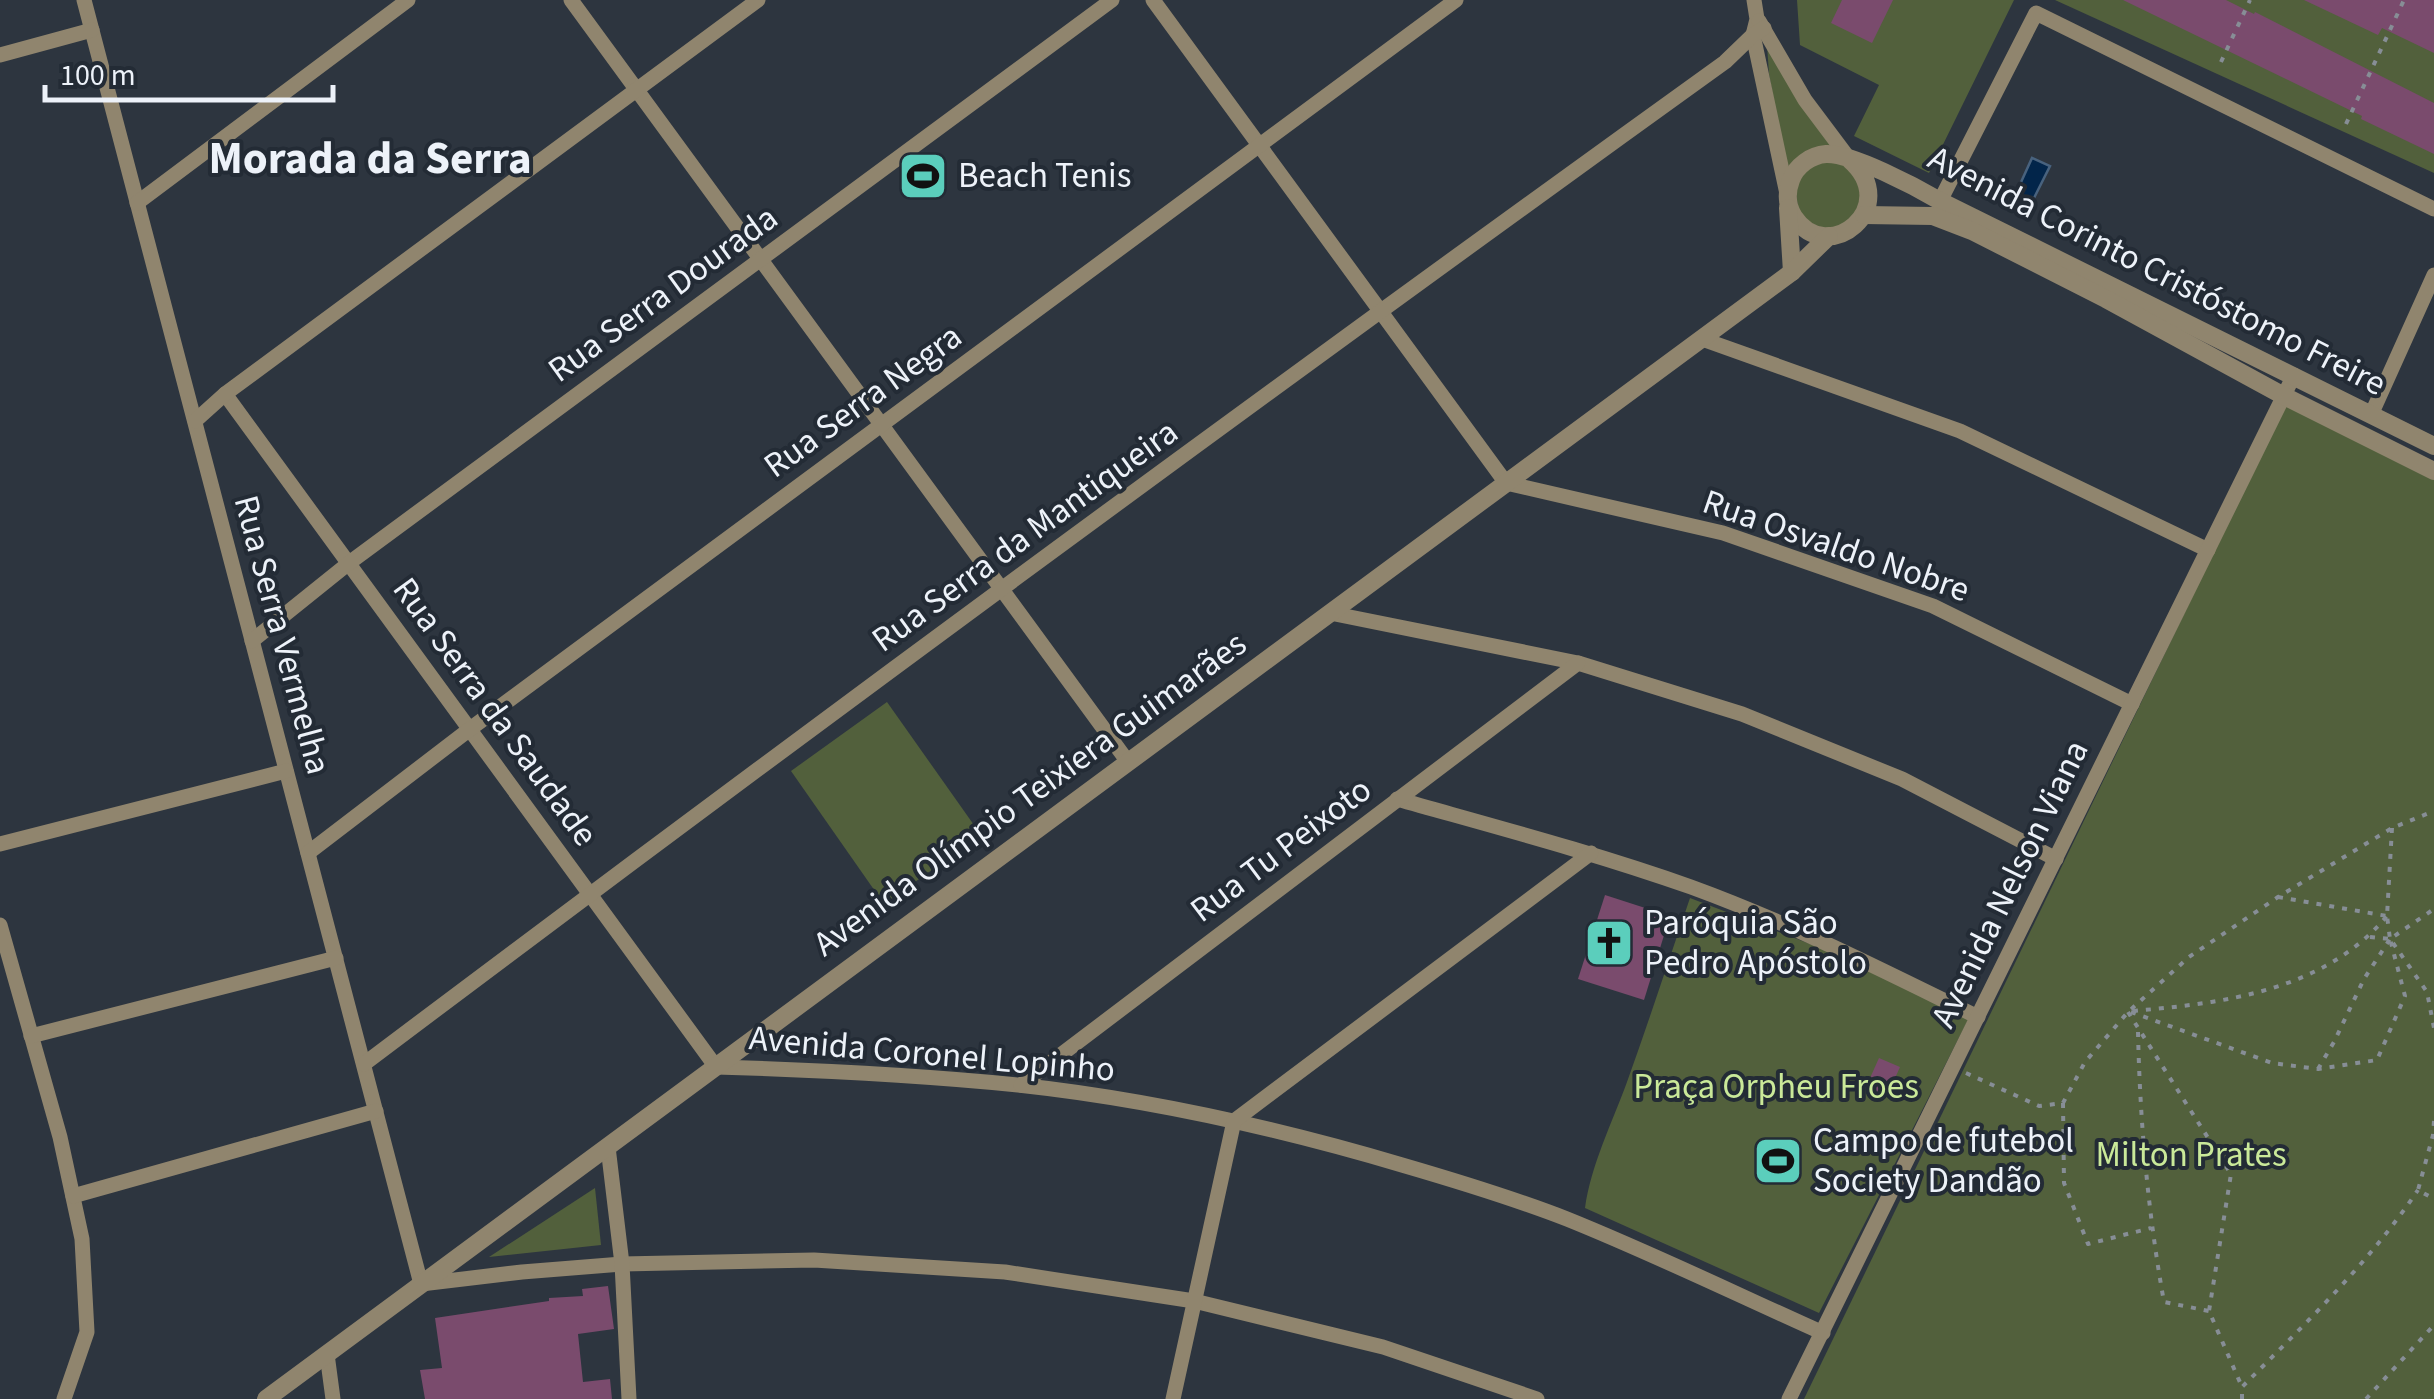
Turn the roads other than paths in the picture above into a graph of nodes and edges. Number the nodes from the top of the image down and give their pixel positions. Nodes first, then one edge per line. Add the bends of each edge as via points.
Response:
1 (84, 0) edge
2 (408, 0) edge
3 (571, 0) edge
4 (758, 0) edge
5 (1112, 0) edge
6 (1153, 0) edge
7 (1456, 0) edge
8 (1754, 0) edge
9 (92, 30) junction
10 (1761, 35) junction
11 (0, 55) edge
12 (637, 90) junction
13 (1259, 146) junction
14 (1850, 160) junction
15 (1788, 199) junction
16 (1940, 201) junction
17 (137, 202) junction
18 (2434, 210) edge
19 (1864, 216) junction
20 (1829, 236) junction
21 (761, 259) junction
22 (1792, 272) junction
23 (2434, 276) edge
24 (2110, 292) junction
25 (1380, 311) junction
26 (1702, 339) junction
27 (2294, 375) junction
28 (225, 394) junction
29 (2284, 396) junction
30 (2371, 415) junction
31 (194, 421) junction
32 (882, 425) junction
33 (2434, 446) edge
34 (2434, 470) edge
35 (1506, 483) junction
36 (2208, 550) junction
37 (349, 563) junction
38 (1002, 590) junction
39 (1330, 614) junction
40 (252, 641) junction
41 (1578, 663) junction
42 (2132, 704) junction
43 (470, 728) junction
44 (1128, 762) junction
45 (286, 770) junction
46 (1397, 800) junction
47 (0, 844) edge
48 (1591, 853) junction
49 (308, 854) junction
50 (2056, 859) junction
51 (590, 894) junction
52 (0, 926) edge
53 (336, 958) junction
54 (1978, 1017) junction
55 (32, 1036) junction
56 (364, 1064) junction
57 (716, 1067) junction
58 (1021, 1086) junction
59 (376, 1112) junction
60 (1234, 1121) junction
61 (608, 1147) junction
62 (74, 1196) junction
63 (622, 1264) junction
64 (421, 1284) junction
65 (1194, 1302) junction
66 (1823, 1333) junction
67 (327, 1354) junction
68 (64, 1399) edge
69 (266, 1399) edge
70 (333, 1399) edge
71 (628, 1399) edge
72 (1174, 1399) edge
73 (1537, 1399) edge
74 (1789, 1399) edge

1 - 9 street, Rua Serra Vermelha
2 - 17 street
3 - 12 street
4 - 12 street
5 - 21 street, Rua Serra Dourada
6 - 13 street
7 - 13 street, Rua Serra Negra
8 - 10 street
9 - 11 street
9 - 17 street, Rua Serra Vermelha
10 - 14 street
10 - 15 street
10 - 25 street, Rua Serra da Mantiqueira
12 - 21 street
12 - 28 street
13 - 25 street
13 - 32 street, Rua Serra Negra
14 - 15 street, Avenida Corinto Cristóstomo Freire via 1813,157 1794,173
14 - 16 street, Avenida Corinto Cristóstomo Freire
14 - 19 street via 1869,191
15 - 20 street via 1796,220
15 - 22 street
16 - 18 street via 2036,13
16 - 24 street, Avenida Corinto Cristóstomo Freire
17 - 31 street, Rua Serra Vermelha
19 - 20 street, Avenida Corinto Cristóstomo Freire
19 - 24 street, Avenida Corinto Cristóstomo Freire via 1933,216
20 - 22 street, Avenida Olímpio Teixiera Guimarães
21 - 32 street
21 - 37 street, Rua Serra Dourada
22 - 26 street, Avenida Olímpio Teixiera Guimarães
23 - 30 street
24 - 27 street, Avenida Corinto Cristóstomo Freire
24 - 29 street, Avenida Corinto Cristóstomo Freire
25 - 35 street
25 - 38 street, Rua Serra da Mantiqueira
26 - 35 street, Avenida Olímpio Teixiera Guimarães
26 - 36 street via 1960,431
27 - 29 street, Avenida Nelson Viana
27 - 30 street, Avenida Corinto Cristóstomo Freire
28 - 31 street
28 - 37 street, Rua Serra da Saudade
29 - 34 street, Avenida Corinto Cristóstomo Freire
29 - 36 street, Avenida Nelson Viana
30 - 33 street, Avenida Corinto Cristóstomo Freire
31 - 40 street, Rua Serra Vermelha
32 - 38 street
32 - 43 street, Rua Serra Negra
35 - 39 street, Avenida Olímpio Teixiera Guimarães
35 - 42 street, Rua Osvaldo Nobre via 1723,533 1932,606
36 - 42 street, Avenida Nelson Viana
37 - 40 street, Rua Serra Dourada
37 - 43 street, Rua Serra da Saudade
38 - 44 street
38 - 51 street, Rua Serra da Mantiqueira
39 - 41 street
39 - 44 street, Avenida Olímpio Teixiera Guimarães
40 - 45 street, Rua Serra Vermelha
41 - 46 street, Rua Tu Peixoto
41 - 50 street via 1742,714 1902,779
42 - 50 street, Avenida Nelson Viana
43 - 49 street, Rua Serra Negra
43 - 51 street, Rua Serra da Saudade
44 - 57 street, Avenida Olímpio Teixiera Guimarães
45 - 47 street
45 - 49 street, Rua Serra Vermelha
46 - 48 street
46 - 58 street, Rua Tu Peixoto
48 - 54 street via 1827,944
48 - 60 street
49 - 53 street, Rua Serra Vermelha
50 - 54 street, Avenida Nelson Viana
51 - 56 street, Rua Serra da Mantiqueira
51 - 57 street, Rua Serra da Saudade
52 - 55 street
53 - 55 street
53 - 56 street, Rua Serra Vermelha
54 - 66 street, Avenida Nelson Viana
55 - 62 street
56 - 59 street, Rua Serra Vermelha
57 - 58 street, Avenida Coronel Lopinho
57 - 61 street, Avenida Olímpio Teixiera Guimarães
58 - 60 street, Avenida Coronel Lopinho
59 - 62 street
59 - 64 street, Rua Serra Vermelha
60 - 65 street
60 - 66 street, Avenida Coronel Lopinho via 1457,1181 1567,1219
61 - 63 street
61 - 64 street, Avenida Olímpio Teixiera Guimarães
62 - 68 street via 87,1332
63 - 64 street
63 - 65 street via 814,1260 1005,1272
63 - 71 street
64 - 67 street, Avenida Olímpio Teixiera Guimarães
65 - 72 street
65 - 73 street via 1383,1347
66 - 74 street, Avenida Nelson Viana
67 - 69 street, Avenida Olímpio Teixiera Guimarães
67 - 70 street

